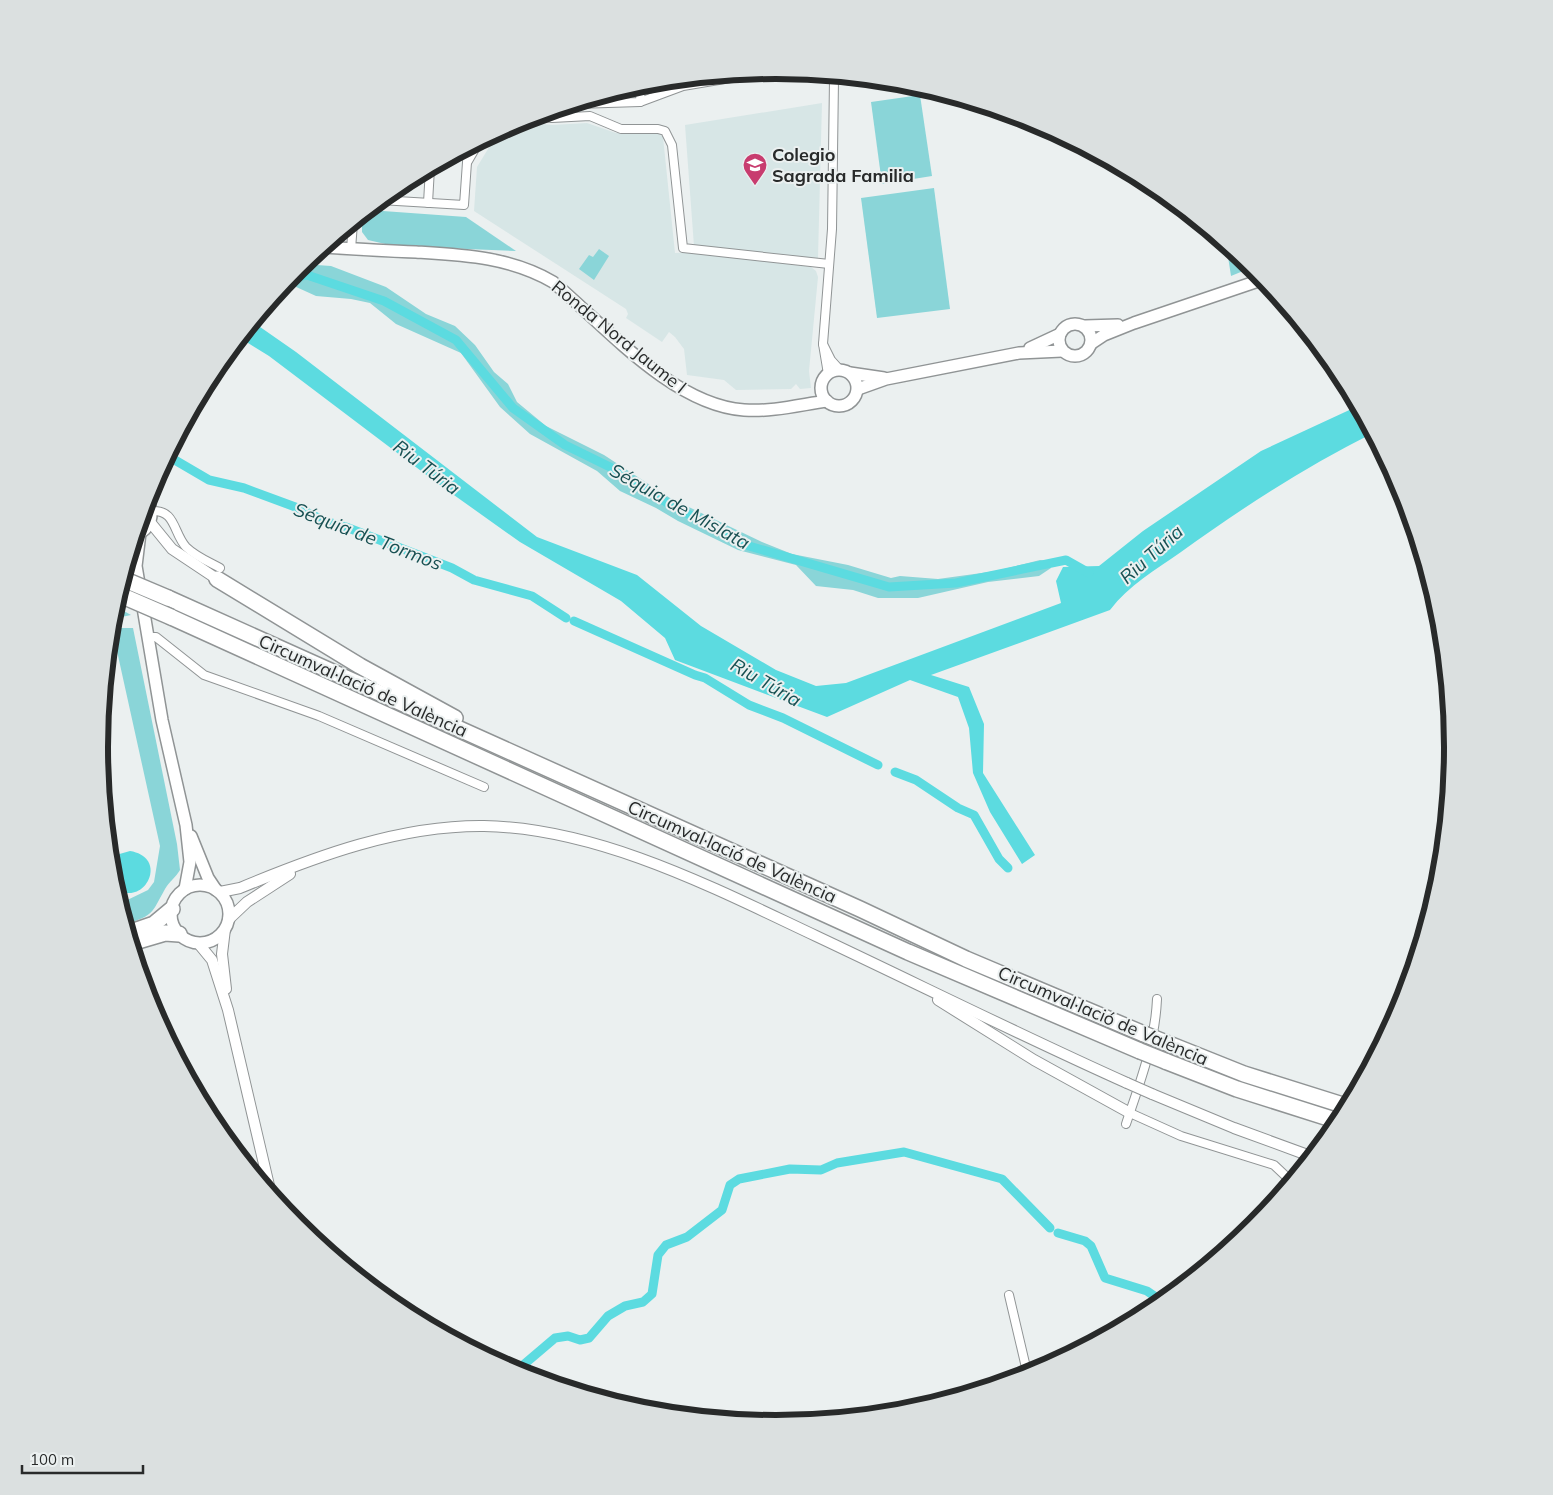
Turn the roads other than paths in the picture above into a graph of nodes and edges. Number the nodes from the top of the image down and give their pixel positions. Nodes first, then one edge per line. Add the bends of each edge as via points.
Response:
1 (834, 81) edge
2 (702, 83) edge
3 (640, 93) edge
4 (640, 102) junction
5 (597, 104) edge
6 (590, 106) edge
7 (590, 116) junction
8 (552, 118) edge
9 (472, 153) edge
10 (467, 155) edge
11 (466, 163) junction
12 (430, 176) edge
13 (392, 201) edge
14 (428, 203) junction
15 (352, 232) edge
16 (333, 247) edge
17 (351, 248) junction
18 (829, 264) junction
19 (1255, 281) edge
20 (1134, 324) junction
21 (1085, 326) junction
22 (1060, 334) junction
23 (1092, 343) junction
24 (823, 344) junction
25 (1062, 350) junction
26 (1019, 353) junction
27 (845, 372) junction
28 (828, 374) junction
29 (886, 378) junction
30 (858, 389) junction
31 (824, 396) junction
32 (152, 511) edge
33 (151, 514) edge
34 (137, 554) edge
35 (134, 562) edge
36 (136, 566) junction
37 (218, 573) junction
38 (129, 582) edge
39 (126, 597) edge
40 (133, 600) junction
41 (125, 602) edge
42 (148, 637) junction
43 (484, 787) dead end
44 (618, 801) junction
45 (186, 825) junction
46 (310, 862) junction
47 (185, 889) junction
48 (218, 891) junction
49 (172, 909) junction
50 (227, 924) junction
51 (134, 931) edge
52 (179, 934) junction
53 (137, 941) edge
54 (198, 943) junction
55 (919, 986) junction
56 (1157, 999) dead end
57 (228, 1010) junction
58 (1237, 1089) junction
59 (1342, 1105) edge
60 (1130, 1113) junction
61 (1333, 1119) edge
62 (1126, 1124) dead end
63 (1327, 1127) edge
64 (1307, 1155) edge
65 (1288, 1178) edge
66 (268, 1181) edge
67 (1009, 1295) dead end
68 (1026, 1367) edge

1 - 18 street
2 - 4 street via 683,86
3 - 4 street
4 - 5 street
6 - 7 street
7 - 8 street
7 - 18 street via 621,129 658,129 670,137 682,248
9 - 11 street
10 - 11 street
11 - 14 street via 464,205
12 - 14 street
13 - 14 street
15 - 17 street
16 - 17 main road, Ronda Nord Jaume I
17 - 31 main road, Ronda Nord Jaume I via 502,260 536,273 553,282 655,372 690,396 714,405 775,411
18 - 24 street
19 - 20 main road
20 - 21 main road
20 - 23 main road
21 - 22 main road via 1071,323
21 - 23 main road via 1091,333
22 - 25 main road
22 - 26 main road
23 - 25 main road via 1087,352 1077,356
24 - 27 street via 831,360
24 - 28 street
25 - 26 main road
26 - 29 main road
27 - 28 main road
27 - 29 main road
27 - 30 main road via 854,378
28 - 31 main road via 824,379
29 - 30 main road
30 - 31 main road via 854,398 844,406 838,406
32 - 37 street via 167,514 184,545
33 - 37 street via 172,549
34 - 36 main road
35 - 36 main road
36 - 42 main road
37 - 44 highway via 360,666 467,725
38 - 44 highway, Circumval·lació de València, bridge
39 - 40 highway, Circumval·lació de València, bridge
40 - 41 highway
40 - 58 highway, Circumval·lació de València, bridge via 916,956 1140,1052
42 - 43 street via 156,637 204,675 319,716
42 - 45 main road via 162,720
44 - 59 highway, Circumval·lació de València, bridge via 966,959 1144,1034 1244,1074
45 - 47 main road via 190,862
45 - 48 main road via 208,878
46 - 48 street via 240,888
46 - 50 street via 247,902
46 - 55 street via 369,842 452,827 525,829 573,838 619,850 738,901
47 - 48 main road via 200,885
47 - 49 main road via 174,901
48 - 50 main road via 228,908
49 - 51 highway via 154,924
49 - 52 main road via 172,921
50 - 54 main road via 214,940
50 - 57 street via 222,954
52 - 53 highway via 165,933
52 - 54 main road
54 - 57 street via 212,960
55 - 60 street via 975,1024
55 - 64 street, bridge via 1152,1094
56 - 60 street via 1151,1046
57 - 66 street
58 - 61 highway, Circumval·lació de València
58 - 63 highway
60 - 62 street
60 - 65 street via 1181,1136 1274,1165
67 - 68 street

